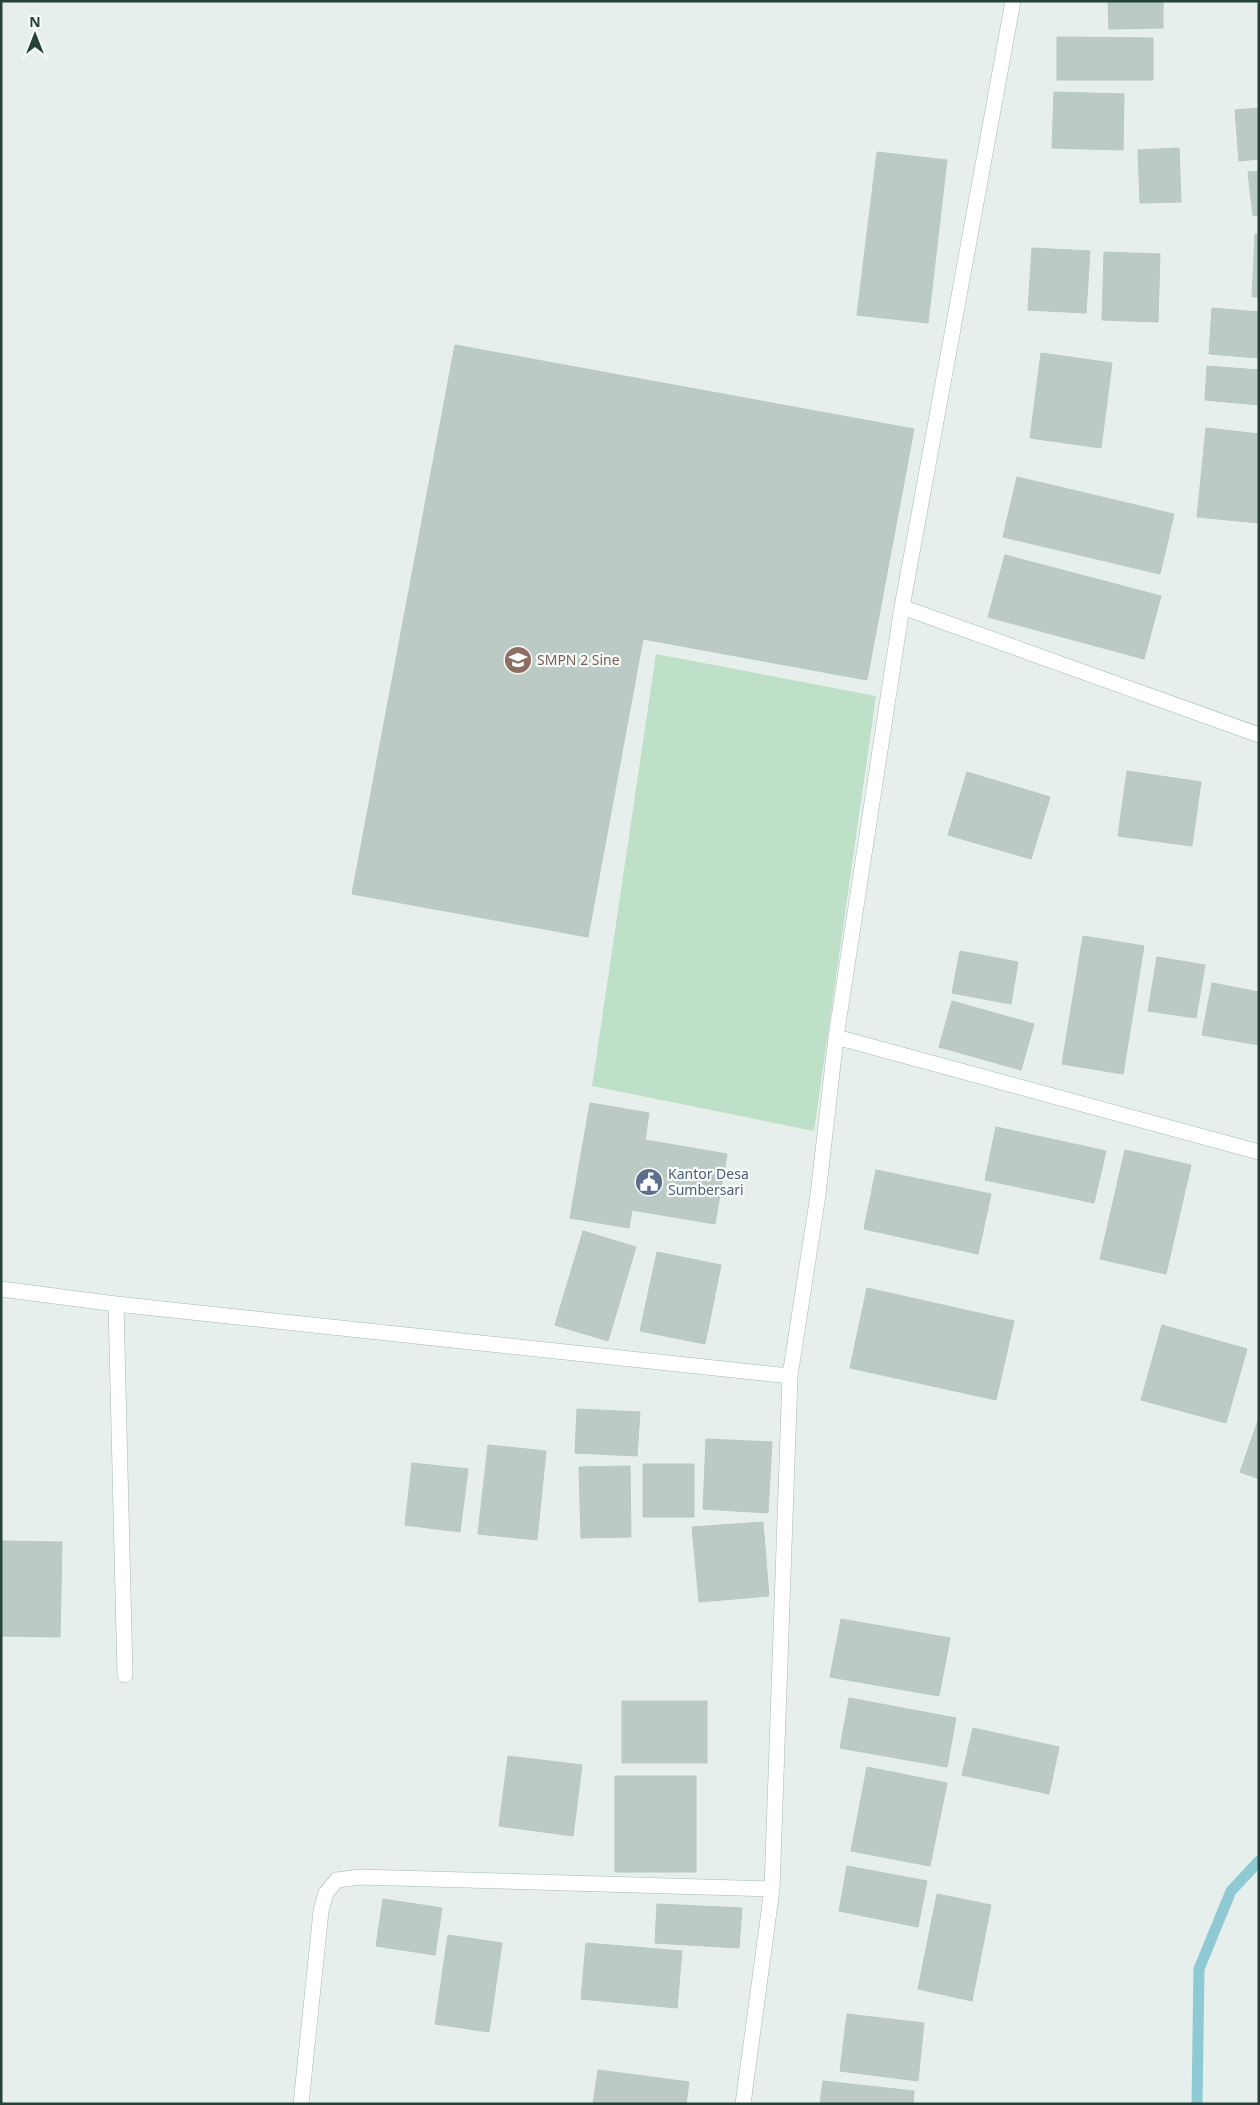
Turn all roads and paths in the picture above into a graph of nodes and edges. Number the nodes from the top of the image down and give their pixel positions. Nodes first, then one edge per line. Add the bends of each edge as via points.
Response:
1 (1012, 1) edge
2 (902, 607) junction
3 (1259, 735) edge
4 (836, 1037) junction
5 (1259, 1152) edge
6 (1, 1289) edge
7 (116, 1304) junction
8 (790, 1376) junction
9 (125, 1675) dead end
10 (772, 1889) junction
11 (301, 2104) edge
12 (742, 2104) edge

1 - 2 street
2 - 3 street
2 - 4 street
4 - 5 street
4 - 8 street via 818,1195
6 - 7 street
7 - 8 street
7 - 9 street
8 - 10 street
10 - 11 street via 360,1877 337,1880 326,1893 320,1911
10 - 12 street

